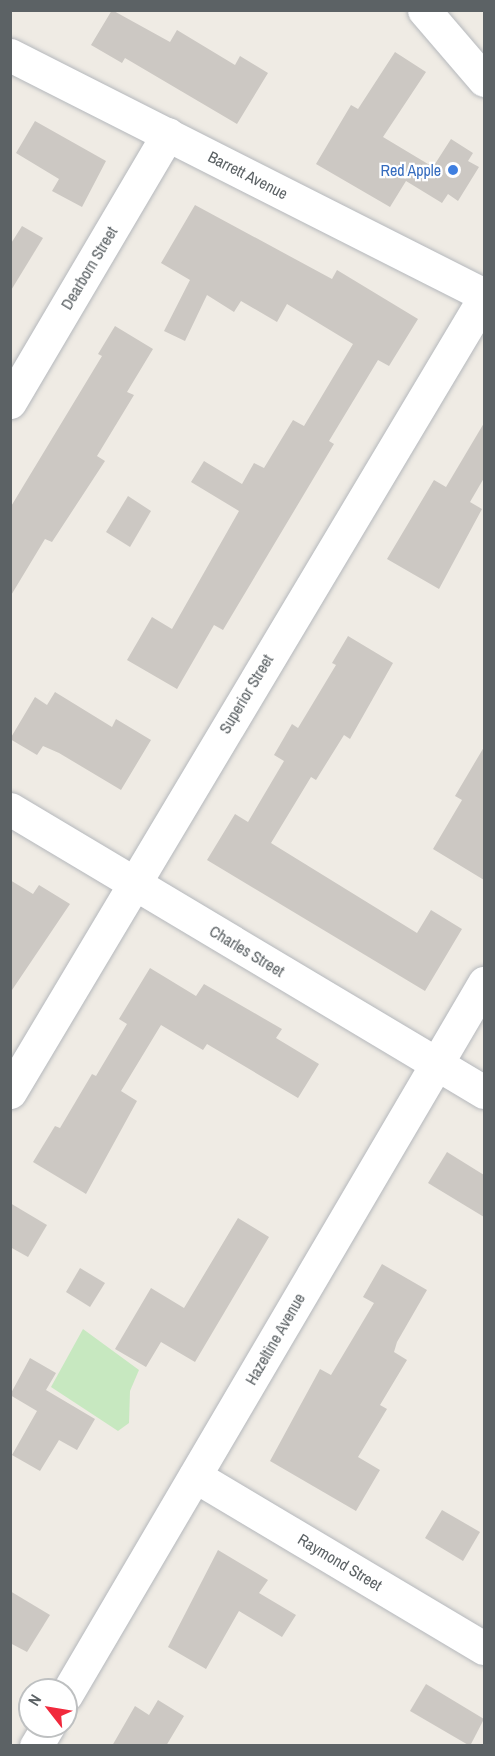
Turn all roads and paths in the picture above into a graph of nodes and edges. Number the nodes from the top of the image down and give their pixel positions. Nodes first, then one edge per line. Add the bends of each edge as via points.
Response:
1 (424, 10) edge
2 (10, 55) edge
3 (484, 80) edge
4 (168, 134) junction
5 (484, 297) edge
6 (10, 402) edge
7 (10, 809) edge
8 (133, 883) junction
9 (484, 983) edge
10 (437, 1064) junction
11 (10, 1092) edge
12 (484, 1092) edge
13 (195, 1476) junction
14 (484, 1648) edge
15 (76, 1678) edge

1 - 3 street
2 - 4 street, Barrett Avenue
4 - 5 street, Barrett Avenue
4 - 6 street, Dearborn Street
5 - 8 street, Superior Street
7 - 8 street, Charles Street
8 - 10 street, Charles Street
8 - 11 street, Superior Street
9 - 10 street, Hazeltine Avenue
10 - 12 street, Charles Street
10 - 13 street, Hazeltine Avenue
13 - 14 street, Raymond Street
13 - 15 street, Hazeltine Avenue

